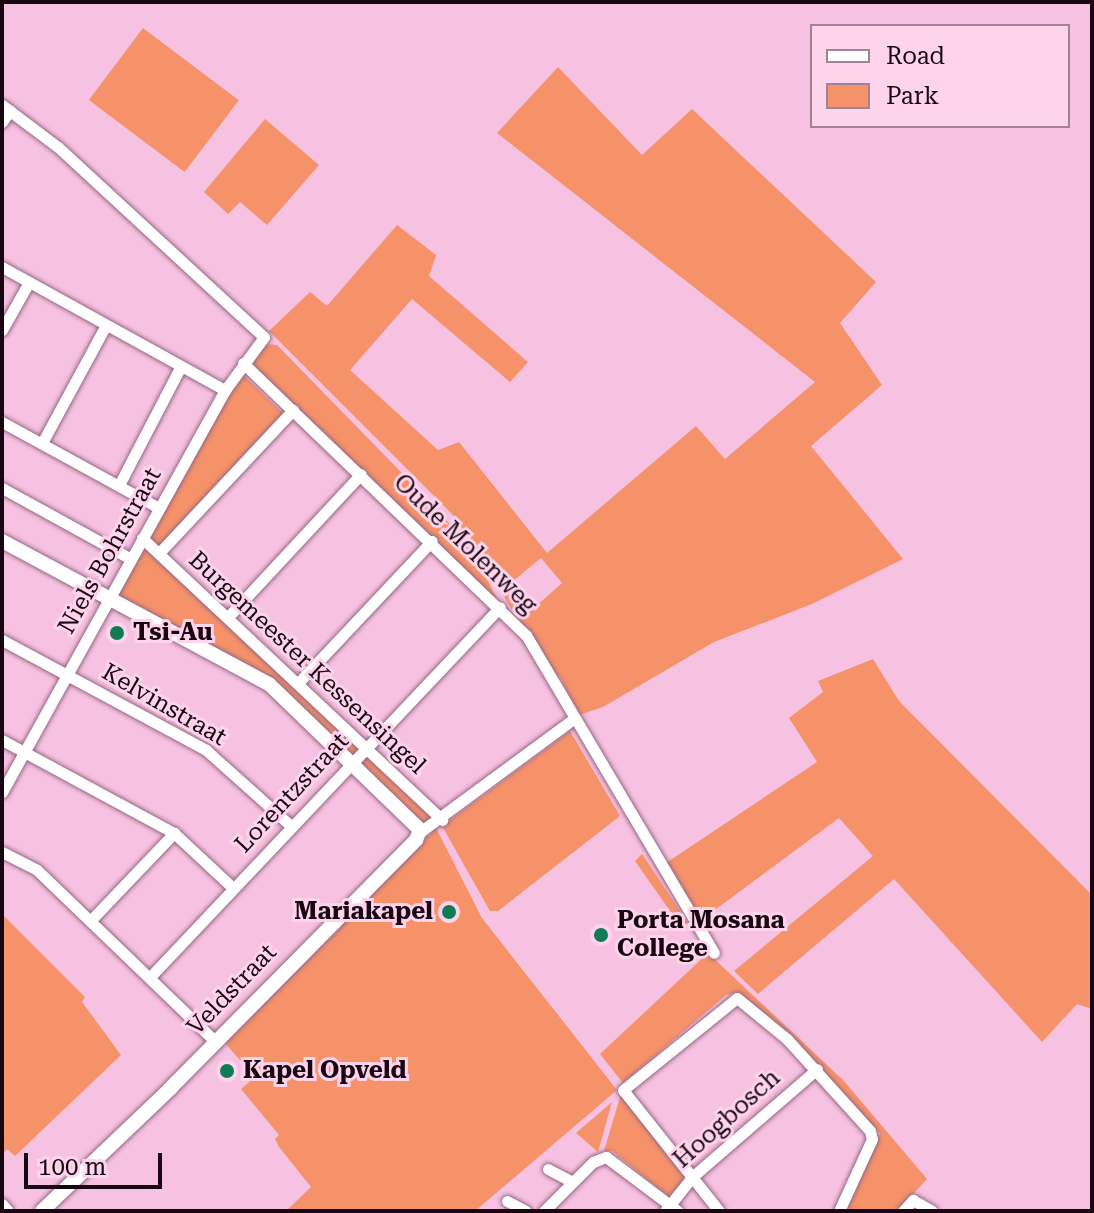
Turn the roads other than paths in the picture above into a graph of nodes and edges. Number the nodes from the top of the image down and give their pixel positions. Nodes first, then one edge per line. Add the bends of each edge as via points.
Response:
1 (6, 108) edge
2 (2, 122) edge
3 (2, 267) edge
4 (29, 282) junction
5 (106, 325) junction
6 (2, 330) edge
7 (243, 363) junction
8 (181, 366) junction
9 (225, 390) junction
10 (293, 410) junction
11 (2, 422) edge
12 (42, 443) junction
13 (361, 474) junction
14 (119, 485) junction
15 (2, 488) edge
16 (159, 508) junction
17 (142, 538) junction
18 (2, 541) edge
19 (432, 541) junction
20 (159, 553) junction
21 (131, 559) junction
22 (109, 598) junction
23 (500, 607) junction
24 (228, 617) junction
25 (2, 640) edge
26 (66, 675) junction
27 (298, 683) junction
28 (572, 720) junction
29 (2, 740) edge
30 (365, 747) junction
31 (24, 752) junction
32 (353, 760) junction
33 (2, 792) edge
34 (442, 820) junction
35 (291, 826) junction
36 (420, 832) junction
37 (174, 833) junction
38 (2, 852) edge
39 (233, 888) junction
40 (90, 921) junction
41 (714, 953) dead end
42 (150, 977) junction
43 (215, 1041) junction
44 (817, 1069) junction
45 (548, 1169) dead end
46 (692, 1177) junction
47 (572, 1182) junction
48 (507, 1201) dead end
49 (2, 1204) edge
50 (671, 1209) edge
51 (8, 1211) edge
52 (42, 1211) edge
53 (526, 1211) edge
54 (544, 1211) edge
55 (719, 1211) edge
56 (839, 1211) edge
57 (903, 1211) edge
58 (932, 1211) edge

1 - 2 street
1 - 7 street, Niels Bohrstraat via 58,147 264,337
3 - 4 street
4 - 5 street
4 - 6 street
5 - 8 street
5 - 12 street
7 - 9 street, Niels Bohrstraat
7 - 10 street, Oude Molenweg
8 - 9 street
8 - 14 street
9 - 16 street, Niels Bohrstraat
10 - 13 street, Oude Molenweg
10 - 20 street
11 - 12 street
12 - 14 street
13 - 19 street, Oude Molenweg
13 - 24 street
14 - 16 street
15 - 21 street
16 - 17 street, Niels Bohrstraat
17 - 20 street, Burgemeester Kessensingel
17 - 21 street, Niels Bohrstraat
18 - 22 street, Burgemeester Kessensingel
19 - 23 street, Oude Molenweg
19 - 27 street
20 - 24 street, Burgemeester Kessensingel
21 - 22 street, Niels Bohrstraat
22 - 26 street, Niels Bohrstraat
22 - 32 street, Burgemeester Kessensingel via 269,684
23 - 28 street, Oude Molenweg via 526,635
23 - 30 street, Lorentzstraat
24 - 27 street, Burgemeester Kessensingel
25 - 26 street, Kelvinstraat
26 - 31 street, Niels Bohrstraat
26 - 35 street, Kelvinstraat via 206,750
27 - 30 street, Burgemeester Kessensingel
28 - 34 street, Veldstraat
28 - 41 street, Oude Molenweg
29 - 31 street
30 - 32 street, Lorentzstraat
30 - 34 street, Burgemeester Kessensingel
31 - 33 street, Niels Bohrstraat
31 - 37 street
32 - 35 street, Lorentzstraat
32 - 36 street, Burgemeester Kessensingel
34 - 36 street, Veldstraat
35 - 39 street, Lorentzstraat
36 - 43 street, Veldstraat
37 - 39 street
37 - 40 street
38 - 40 street via 37,870
39 - 42 street, Lorentzstraat
40 - 42 street
42 - 43 street
43 - 52 street, Veldstraat via 100,1160
44 - 46 street, Hoogbosch
44 - 46 street via 737,998 623,1090
44 - 56 street via 861,1118 872,1139
45 - 47 street
46 - 50 street, Hoogbosch
46 - 55 street
47 - 50 street via 593,1162 612,1158
47 - 54 street
48 - 53 street
49 - 51 street
57 - 58 street via 913,1200

